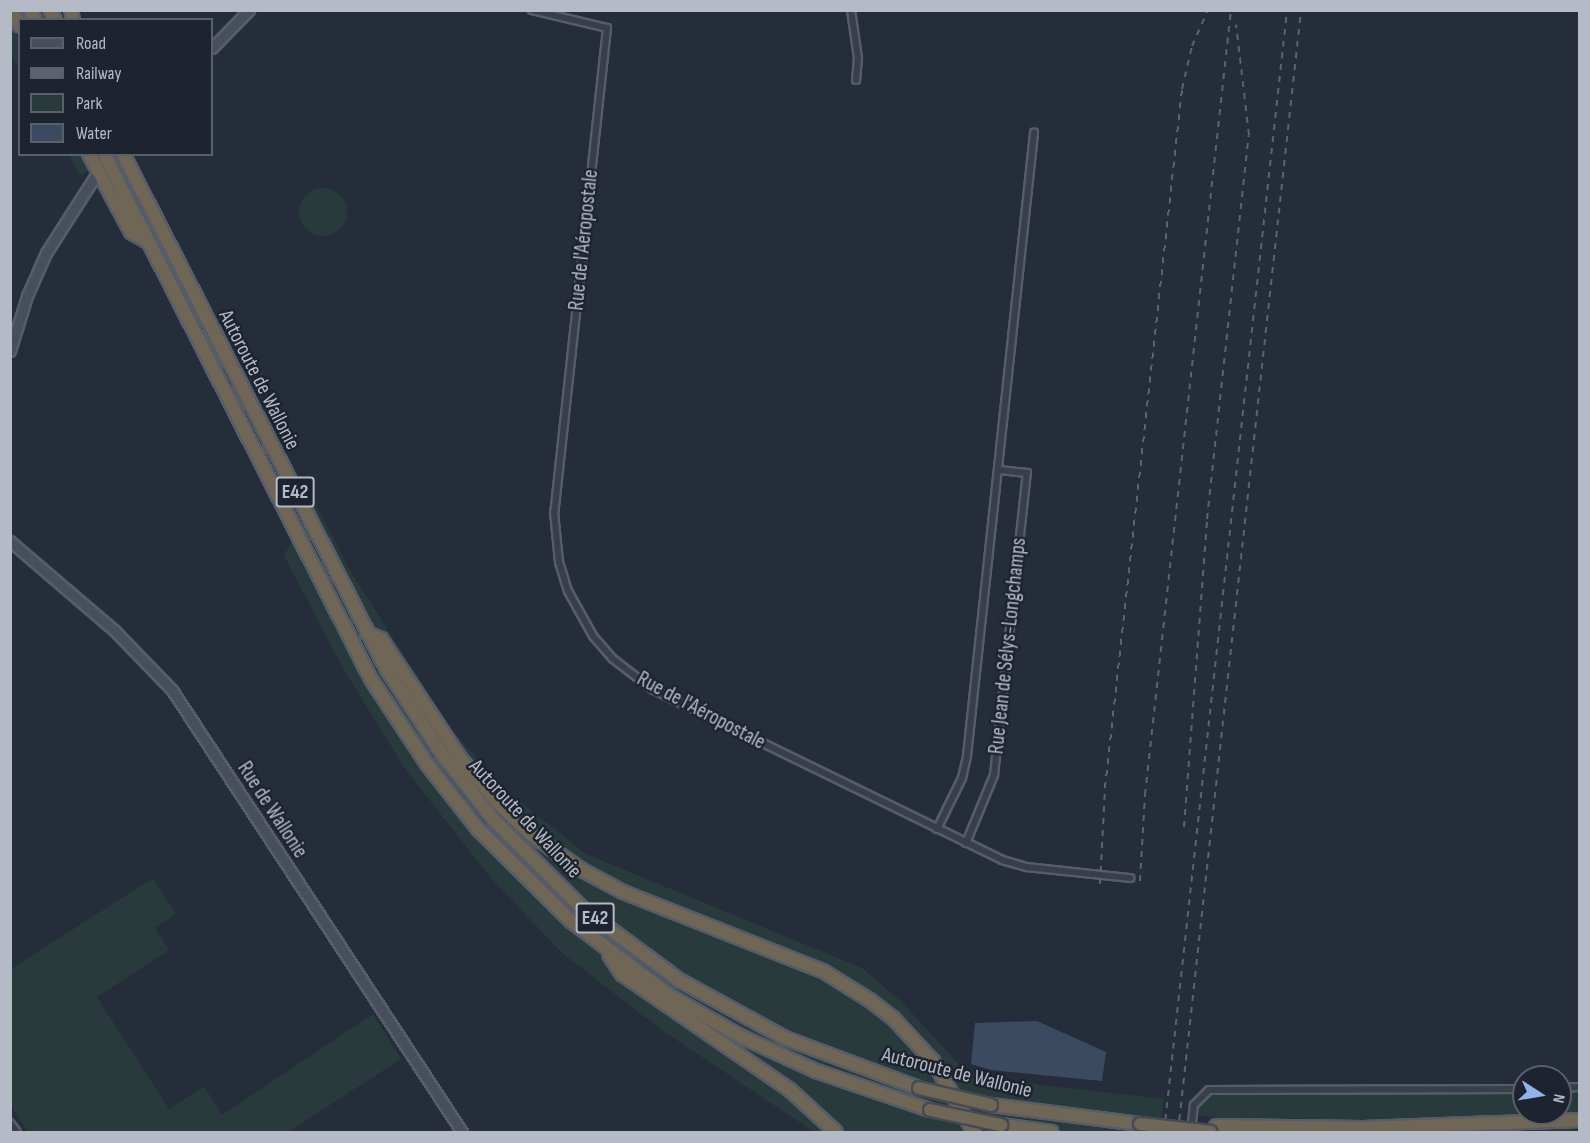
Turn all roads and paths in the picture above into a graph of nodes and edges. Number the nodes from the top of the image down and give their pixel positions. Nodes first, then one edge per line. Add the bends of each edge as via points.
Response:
1 (249, 10) edge
2 (532, 10) edge
3 (851, 10) edge
4 (213, 47) edge
5 (856, 80) dead end
6 (1034, 133) dead end
7 (90, 156) edge
8 (105, 156) edge
9 (124, 156) edge
10 (94, 178) dead end
11 (149, 242) junction
12 (10, 351) edge
13 (999, 470) junction
14 (10, 541) edge
15 (367, 633) junction
16 (937, 829) junction
17 (966, 843) junction
18 (1130, 878) dead end
19 (603, 947) junction
20 (1512, 1089) edge
21 (1580, 1120) edge
22 (10, 1123) edge
23 (1213, 1129) edge
24 (17, 1132) edge
25 (462, 1132) edge
26 (836, 1132) edge
27 (974, 1132) edge
28 (1052, 1132) edge
29 (1191, 1132) edge

1 - 4 street
2 - 16 street, Rue de l'Aéropostale via 608,28 554,512 568,591 593,636 643,683
3 - 5 street via 858,58
6 - 13 street, Rue Jean de Sélys-Longchamps
7 - 11 highway via 131,232
8 - 11 highway, Autoroute de Wallonie / E42
9 - 15 highway, Autoroute de Wallonie / E42
10 - 12 street via 46,253 27,296
11 - 19 highway, Autoroute de Wallonie / E42 via 331,604 404,731 493,845 539,892
13 - 16 street, Rue Jean de Sélys-Longchamps via 967,756 962,778
13 - 17 street, Rue Jean de Sélys-Longchamps via 1027,473 994,775
14 - 25 street, Rue de Wallonie via 115,631 172,690
15 - 23 highway, Autoroute de Wallonie / E42, bridge via 418,721 466,787 520,848 582,908 679,980 750,1021 840,1062 918,1088 991,1105
15 - 27 highway via 381,639 460,758 530,833 582,870 623,892 792,958 862,995 893,1018 933,1060
16 - 17 street, Rue de l'Aéropostale
17 - 18 street, Rue de l'Aéropostale via 1014,864
19 - 26 highway via 622,974 790,1090
19 - 28 highway, Autoroute de Wallonie / E42, bridge via 670,996 740,1036 825,1074 930,1110
20 - 29 street via 1209,1090 1194,1105
21 - 23 highway, Autoroute de Wallonie
22 - 24 street

